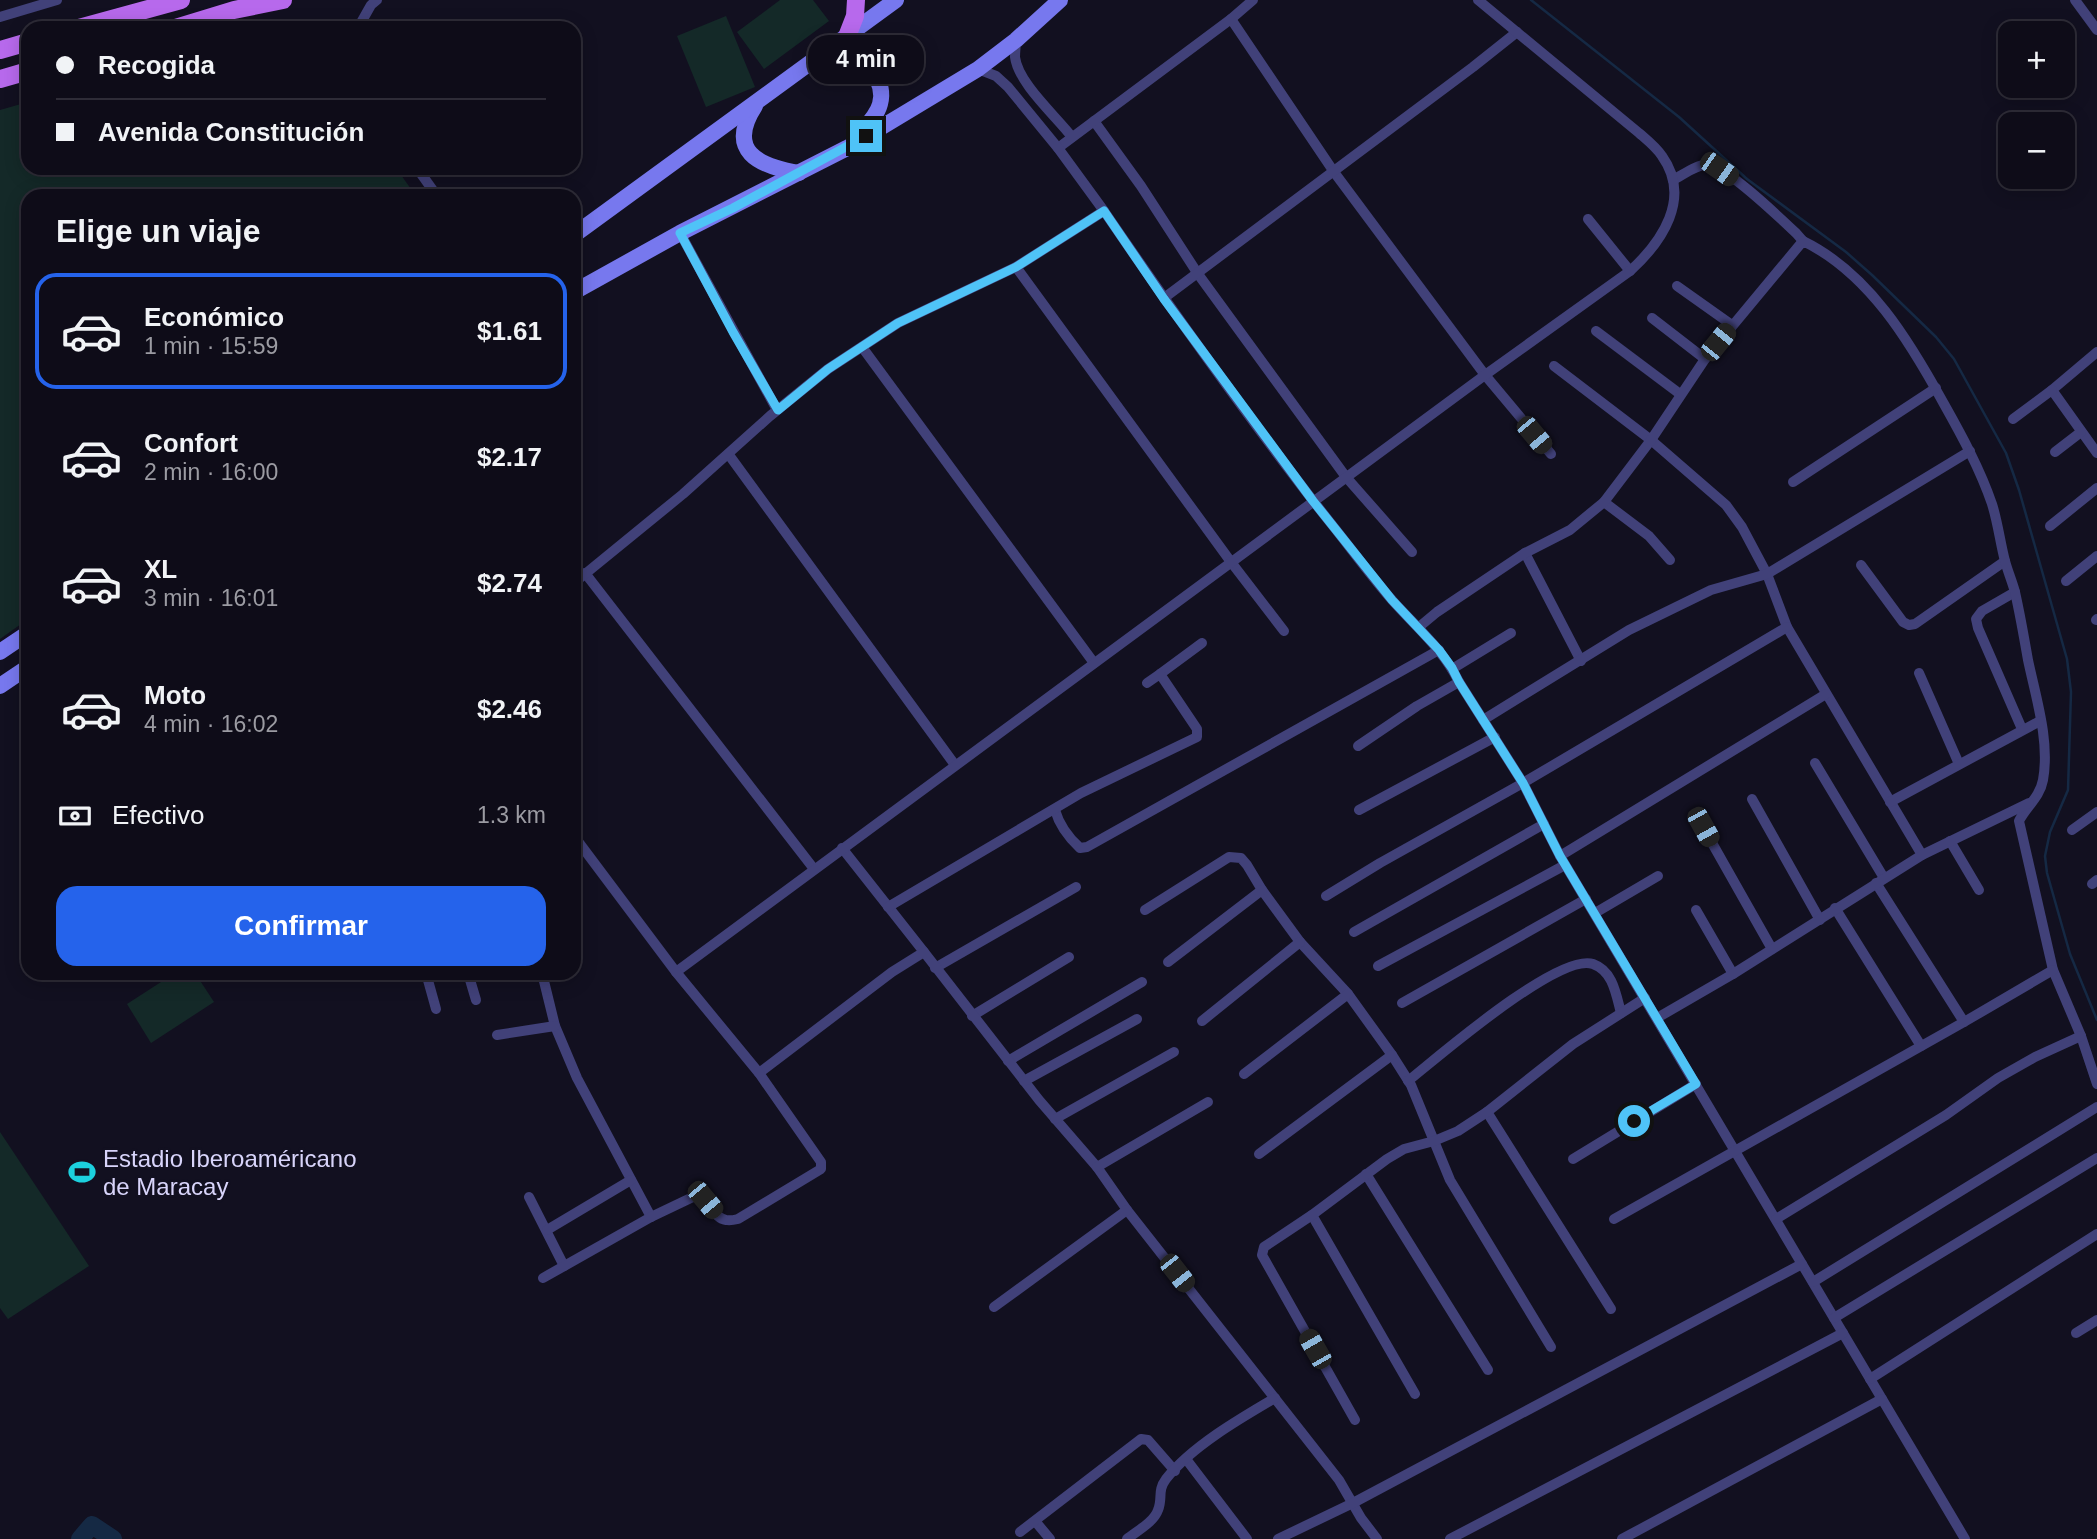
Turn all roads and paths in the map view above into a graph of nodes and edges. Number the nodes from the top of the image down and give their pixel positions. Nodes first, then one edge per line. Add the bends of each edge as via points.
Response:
1 (57, 0) edge
2 (181, 0) edge
3 (283, 0) edge
4 (377, 0) edge
5 (856, 0) edge
6 (896, 0) edge
7 (1060, 0) edge
8 (1253, 0) edge
9 (1478, 0) edge
10 (2075, 0) edge
11 (258, 3) edge
12 (233, 5) edge
13 (0, 17) edge
14 (205, 19) junction
15 (1231, 19) junction
16 (104, 21) edge
17 (198, 21) edge
18 (215, 21) edge
19 (362, 21) edge
20 (2097, 30) edge
21 (1517, 32) junction
22 (848, 34) junction
23 (1016, 40) junction
24 (21, 44) edge
25 (0, 50) edge
26 (823, 53) junction
27 (978, 69) junction
28 (21, 73) edge
29 (0, 79) edge
30 (758, 101) junction
31 (1094, 121) junction
32 (1063, 125) junction
33 (1072, 137) junction
34 (1049, 139) junction
35 (847, 148) junction
36 (1058, 148) junction
37 (1334, 172) junction
38 (799, 173) junction
39 (1674, 180) junction
40 (1104, 211) junction
41 (1588, 219) dead end
42 (581, 230) edge
43 (680, 233) junction
44 (1804, 241) junction
45 (1016, 267) junction
46 (1630, 271) junction
47 (1198, 274) junction
48 (1677, 286) dead end
49 (581, 288) edge
50 (1164, 299) junction
51 (1652, 318) dead end
52 (1732, 325) junction
53 (1596, 331) dead end
54 (862, 347) junction
55 (2095, 357) edge
56 (1704, 359) junction
57 (1554, 366) dead end
58 (1485, 375) junction
59 (1936, 388) junction
60 (2052, 390) junction
61 (1680, 394) junction
62 (778, 410) junction
63 (2012, 419) dead end
64 (2081, 432) junction
65 (1651, 440) junction
66 (1970, 451) junction
67 (2055, 452) dead end
68 (2097, 453) edge
69 (1551, 454) dead end
70 (729, 455) junction
71 (1346, 477) junction
72 (1793, 482) dead end
73 (2097, 488) edge
74 (1313, 501) junction
75 (1604, 502) junction
76 (2050, 526) dead end
77 (1412, 552) dead end
78 (1525, 553) junction
79 (2097, 556) edge
80 (1670, 560) dead end
81 (2005, 561) junction
82 (1231, 562) junction
83 (1861, 565) dead end
84 (585, 573) junction
85 (1767, 574) junction
86 (581, 577) edge
87 (2066, 581) dead end
88 (2015, 592) junction
89 (1419, 627) junction
90 (1787, 627) junction
91 (1284, 631) dead end
92 (1511, 633) dead end
93 (21, 637) edge
94 (1202, 643) dead end
95 (1439, 650) junction
96 (0, 652) edge
97 (1581, 660) junction
98 (1094, 663) junction
99 (1452, 668) junction
100 (21, 672) edge
101 (1919, 673) dead end
102 (1160, 674) junction
103 (1459, 682) junction
104 (1147, 683) dead end
105 (0, 686) edge
106 (1826, 694) junction
107 (1483, 720) junction
108 (2040, 721) junction
109 (2022, 729) junction
110 (1495, 737) junction
111 (1358, 746) dead end
112 (1815, 763) dead end
113 (1959, 764) junction
114 (955, 765) junction
115 (1523, 783) junction
116 (1752, 799) dead end
117 (1890, 802) junction
118 (2032, 802) junction
119 (1055, 810) junction
120 (1359, 810) dead end
121 (2097, 812) edge
122 (1544, 824) junction
123 (1703, 827) dead end
124 (2073, 830) dead end
125 (1950, 841) junction
126 (581, 845) edge
127 (842, 848) junction
128 (1922, 855) junction
129 (1563, 860) junction
130 (814, 869) junction
131 (1658, 876) dead end
132 (1880, 880) junction
133 (1076, 887) dead end
134 (1262, 890) junction
135 (1979, 890) dead end
136 (1326, 896) dead end
137 (1586, 899) junction
138 (888, 907) junction
139 (1835, 908) junction
140 (1145, 910) dead end
141 (1696, 910) dead end
142 (1595, 913) junction
143 (1820, 920) junction
144 (1353, 932) dead end
145 (1300, 942) junction
146 (1772, 949) junction
147 (924, 952) junction
148 (1069, 957) dead end
149 (1168, 962) dead end
150 (1378, 966) dead end
151 (935, 968) junction
152 (2053, 970) junction
153 (676, 972) junction
154 (1733, 974) junction
155 (427, 980) edge
156 (470, 980) edge
157 (544, 980) edge
158 (1142, 982) dead end
159 (1348, 994) junction
160 (1645, 998) junction
161 (476, 1000) dead end
162 (1402, 1003) dead end
163 (436, 1009) dead end
164 (1621, 1013) junction
165 (972, 1016) junction
166 (1657, 1018) junction
167 (1138, 1019) dead end
168 (1202, 1021) dead end
169 (1964, 1022) junction
170 (555, 1027) junction
171 (497, 1035) dead end
172 (2081, 1036) junction
173 (1921, 1046) junction
174 (1174, 1052) dead end
175 (1392, 1055) junction
176 (1008, 1062) junction
177 (759, 1073) junction
178 (1244, 1074) dead end
179 (1024, 1081) junction
180 (1408, 1081) junction
181 (1696, 1084) junction
182 (2097, 1084) edge
183 (1208, 1102) dead end
184 (2097, 1107) edge
185 (1487, 1112) junction
186 (1055, 1119) junction
187 (1434, 1141) junction
188 (1735, 1150) junction
189 (1259, 1154) dead end
190 (1573, 1158) dead end
191 (2097, 1158) edge
192 (1097, 1167) junction
193 (1366, 1174) junction
194 (631, 1180) junction
195 (529, 1197) dead end
196 (1127, 1210) junction
197 (1312, 1215) junction
198 (651, 1217) junction
199 (1614, 1219) dead end
200 (1776, 1219) junction
201 (547, 1230) junction
202 (2097, 1234) edge
203 (1802, 1264) junction
204 (564, 1266) junction
205 (543, 1278) dead end
206 (1813, 1282) junction
207 (994, 1307) dead end
208 (1611, 1309) dead end
209 (1834, 1318) junction
210 (2097, 1320) edge
211 (1843, 1332) junction
212 (2076, 1334) dead end
213 (1551, 1348) dead end
214 (1488, 1370) dead end
215 (1870, 1379) junction
216 (1415, 1394) dead end
217 (1275, 1398) junction
218 (1882, 1399) junction
219 (1355, 1420) dead end
220 (1186, 1459) junction
221 (1175, 1471) junction
222 (1353, 1503) junction
223 (1035, 1521) junction
224 (1020, 1532) dead end
225 (1050, 1539) edge
226 (1127, 1539) edge
227 (1247, 1539) edge
228 (1278, 1539) edge
229 (1377, 1539) edge
230 (1450, 1539) edge
231 (1622, 1539) edge
232 (1965, 1539) edge

1 - 13 street
2 - 16 main road
3 - 11 main road
4 - 19 street
5 - 22 main road
6 - 22 street
7 - 23 street
8 - 15 street
9 - 21 street
10 - 20 street
11 - 12 main road
12 - 14 main road
14 - 17 main road
14 - 18 street
15 - 31 street
15 - 37 street
21 - 37 street
21 - 39 street via 1657,150
22 - 26 street
23 - 27 street
23 - 32 street via 1015,55 1022,75
24 - 25 main road
26 - 30 street
26 - 35 street via 857,58 882,89 874,117
27 - 34 street via 1008,87
27 - 35 street
28 - 29 main road
30 - 38 street via 743,130 752,156 778,170
30 - 42 street
31 - 33 street
31 - 47 street
32 - 33 street
32 - 34 street
33 - 36 street
34 - 36 street
35 - 38 street
36 - 40 street
37 - 47 street
37 - 58 street
38 - 43 street
39 - 44 street via 1704,164 1711,165 1746,188
39 - 46 street via 1676,196 1667,227
40 - 45 street
40 - 50 street
41 - 46 street
43 - 49 street
43 - 62 street
44 - 52 street
44 - 59 street via 1876,300
45 - 54 street via 898,323
45 - 82 street
46 - 58 street
47 - 50 street
47 - 71 street
48 - 52 street
50 - 74 street
51 - 56 street
52 - 56 street
53 - 61 street
54 - 62 street
54 - 98 street
55 - 60 street
56 - 61 street
57 - 65 street
58 - 69 street
58 - 71 street
59 - 66 street
59 - 72 street
60 - 63 street
60 - 64 street
61 - 65 street
62 - 70 street
64 - 67 street
64 - 68 street
65 - 75 street
65 - 85 street via 1726,505
66 - 81 street via 1992,506
66 - 85 street
70 - 84 street
70 - 114 street
71 - 74 street
71 - 77 street
73 - 76 street
74 - 82 street
74 - 89 street
75 - 78 street via 1570,530
75 - 80 street via 1649,536
78 - 89 street
78 - 97 street
79 - 87 street
81 - 83 street via 1909,625
81 - 88 street
82 - 91 street
82 - 98 street
84 - 86 street
84 - 130 street
85 - 90 street
85 - 97 street via 1702,594
88 - 108 street
88 - 109 street via 1976,619
89 - 95 street
90 - 106 street
90 - 115 street
92 - 99 street
93 - 96 street
94 - 102 street
95 - 99 street
95 - 119 street via 1087,847 1074,843
97 - 107 street
98 - 114 street
99 - 103 street
100 - 105 street
101 - 113 street
102 - 104 street
102 - 119 street via 1197,729 1197,737
103 - 107 street
103 - 111 street
106 - 117 street
106 - 129 street
107 - 110 street
108 - 109 street
108 - 118 street via 2043,782
109 - 113 street
110 - 115 street
110 - 120 street
112 - 132 street
113 - 117 street
114 - 127 street
115 - 122 street
115 - 136 street
116 - 143 street
117 - 128 street
118 - 125 street
118 - 152 street via 2019,821
119 - 138 street
121 - 124 street
122 - 129 street
122 - 144 street
123 - 146 street
125 - 128 street
125 - 135 street
126 - 153 street
127 - 130 street
127 - 138 street
128 - 132 street
129 - 137 street
129 - 150 street
130 - 153 street
131 - 142 street
132 - 139 street
132 - 169 street
133 - 151 street
134 - 140 street via 1241,858 1229,857
134 - 145 street
134 - 149 street
137 - 142 street
137 - 162 street
138 - 147 street
139 - 143 street
139 - 173 street
141 - 154 street
142 - 160 street
143 - 146 street
145 - 159 street
145 - 168 street
146 - 154 street
147 - 151 street
147 - 177 street
148 - 165 street
151 - 165 street
152 - 169 street
152 - 172 street
153 - 177 street
154 - 166 street
155 - 163 street
156 - 161 street
157 - 170 street
158 - 176 street
159 - 175 street
159 - 178 street
160 - 164 street
160 - 166 street
164 - 180 street via 1608,973 1581,962 1517,995
164 - 185 street via 1573,1044
165 - 176 street
166 - 181 street
167 - 179 street
169 - 173 street
170 - 171 street
170 - 194 street
172 - 182 street
172 - 200 street via 1998,1077 1946,1115
173 - 188 street
174 - 186 street
175 - 180 street
175 - 189 street
176 - 179 street
177 - 198 street via 819,1156 821,1169 738,1219 720,1217 695,1196
179 - 186 street
180 - 187 street
181 - 188 street
181 - 190 street
183 - 192 street
184 - 206 street
185 - 187 street
185 - 208 street
186 - 192 street
187 - 193 street via 1404,1149
187 - 213 street via 1450,1180
188 - 199 street
188 - 200 street
191 - 209 street
192 - 196 street
193 - 197 street
193 - 214 street
194 - 198 street
194 - 201 street
195 - 201 street
196 - 207 street
196 - 217 street
197 - 216 street
197 - 219 street via 1264,1247 1262,1255
198 - 204 street
200 - 203 street
201 - 204 street
202 - 215 street
203 - 206 street
203 - 222 street
204 - 205 street
206 - 209 street
209 - 211 street
210 - 212 street
211 - 215 street
211 - 230 street
215 - 218 street
217 - 220 street
217 - 222 street
218 - 231 street
218 - 232 street
220 - 221 street
220 - 227 street
221 - 223 street via 1148,1440 1141,1440
221 - 226 street via 1160,1490 1155,1516
222 - 228 street
222 - 229 street
223 - 224 street
223 - 225 street

